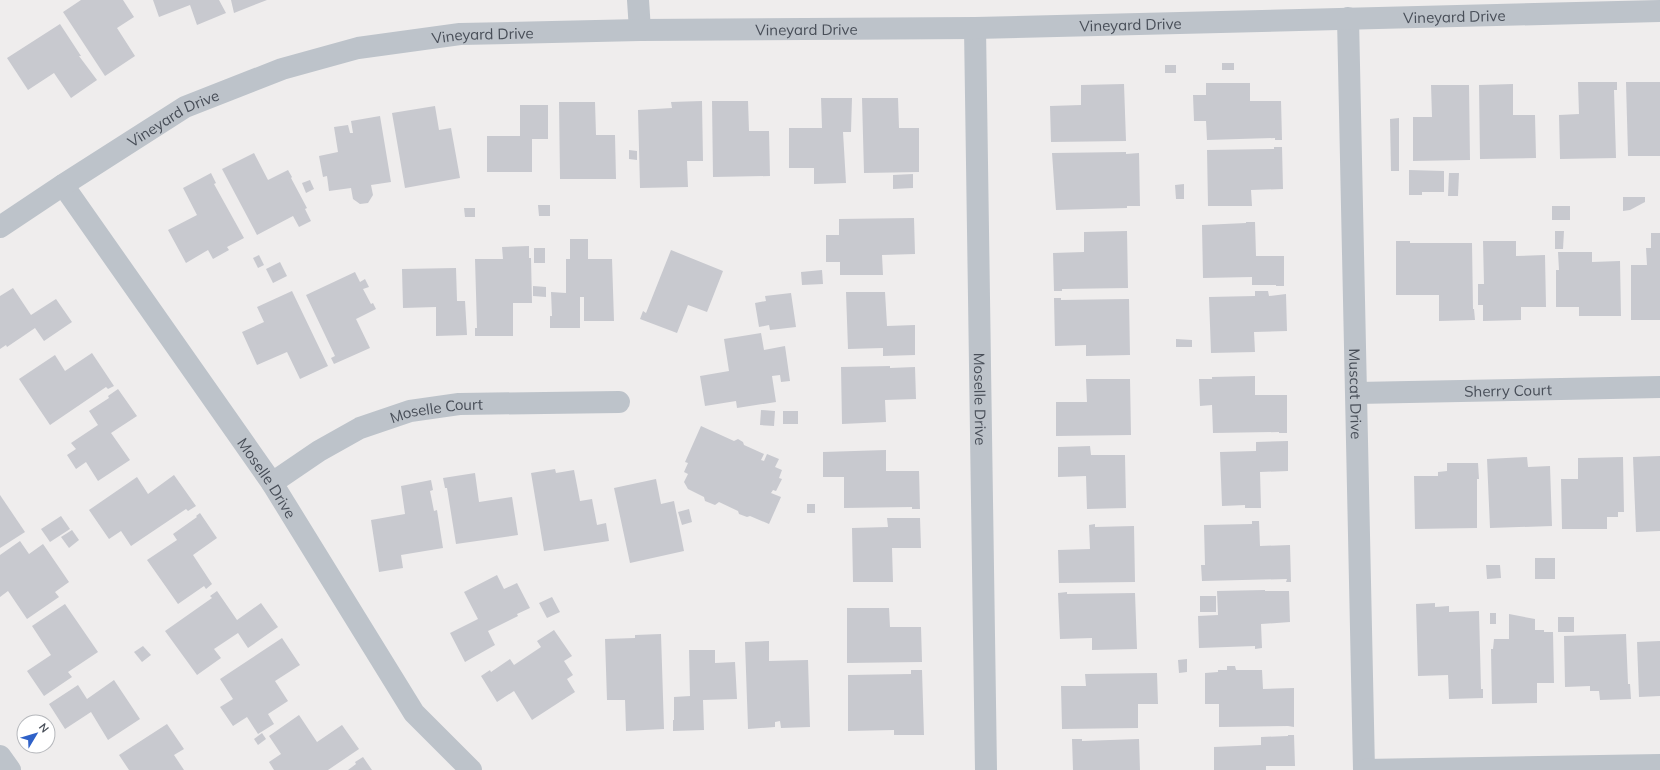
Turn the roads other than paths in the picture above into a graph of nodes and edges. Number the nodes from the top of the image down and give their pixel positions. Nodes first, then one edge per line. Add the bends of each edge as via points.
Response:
1 (638, 0) edge
2 (1660, 11) edge
3 (1348, 18) junction
4 (975, 28) junction
5 (640, 30) junction
6 (63, 185) junction
7 (0, 227) edge
8 (1660, 387) edge
9 (1357, 393) junction
10 (619, 402) dead end
11 (272, 483) junction
12 (0, 756) edge
13 (1660, 765) edge
14 (10, 770) edge
15 (471, 770) edge
16 (986, 770) edge
17 (1364, 770) edge

1 - 5 street
2 - 3 street, Vineyard Drive
3 - 4 street, Vineyard Drive
3 - 9 street, Muscat Drive
4 - 5 street, Vineyard Drive
4 - 16 street, Moselle Drive
5 - 6 street, Vineyard Drive via 460,34 358,48 282,69 185,107
6 - 7 street, Vineyard Drive
6 - 11 street, Moselle Drive
8 - 9 street, Sherry Court
9 - 17 street, Muscat Drive
10 - 11 street, Moselle Court via 459,404 410,411 360,428 319,451
11 - 15 street, Moselle Drive via 414,713
12 - 14 street
13 - 17 street

